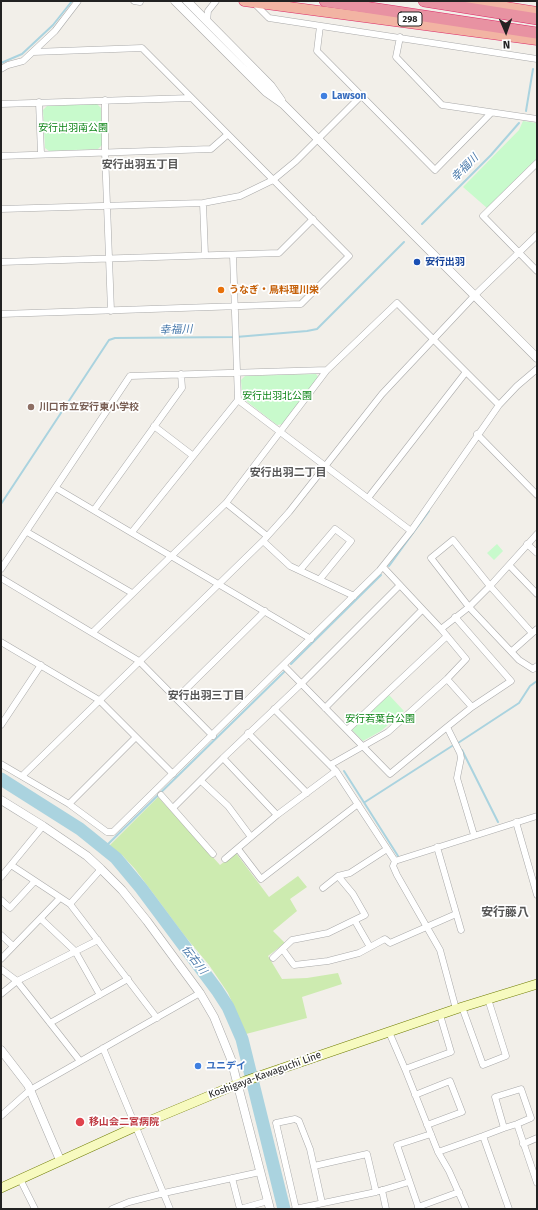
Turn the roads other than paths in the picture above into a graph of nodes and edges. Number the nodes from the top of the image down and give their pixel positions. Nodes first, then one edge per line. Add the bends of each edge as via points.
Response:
1 (78, 1) edge
2 (175, 1) edge
3 (187, 1) edge
4 (216, 1) edge
5 (282, 1) edge
6 (325, 1) edge
7 (424, 1) edge
8 (469, 1) edge
9 (491, 1) edge
10 (249, 2) edge
11 (537, 11) edge
12 (537, 19) edge
13 (207, 21) junction
14 (320, 26) junction
15 (537, 33) edge
16 (400, 37) junction
17 (537, 40) edge
18 (33, 52) junction
19 (537, 59) edge
20 (1, 69) edge
21 (361, 96) junction
22 (191, 98) junction
23 (105, 100) junction
24 (39, 102) junction
25 (1, 104) edge
26 (283, 104) junction
27 (491, 113) junction
28 (537, 119) edge
29 (227, 135) junction
30 (319, 140) junction
31 (105, 152) junction
32 (41, 154) junction
33 (1, 156) edge
34 (537, 163) edge
35 (273, 180) junction
36 (203, 203) junction
37 (108, 206) junction
38 (1, 209) edge
39 (313, 219) junction
40 (537, 235) edge
41 (520, 253) junction
42 (205, 255) junction
43 (233, 255) junction
44 (109, 259) junction
45 (1, 262) edge
46 (537, 271) edge
47 (475, 295) junction
48 (235, 306) junction
49 (111, 311) junction
50 (1, 314) edge
51 (433, 339) junction
52 (537, 358) edge
53 (537, 369) edge
54 (327, 370) junction
55 (237, 372) junction
56 (466, 372) junction
57 (181, 374) junction
58 (238, 400) junction
59 (499, 405) junction
60 (154, 426) junction
61 (281, 432) junction
62 (477, 434) junction
63 (192, 455) junction
64 (325, 466) junction
65 (56, 488) junction
66 (537, 494) edge
67 (368, 498) junction
68 (226, 503) junction
69 (94, 510) junction
70 (411, 531) junction
71 (28, 532) junction
72 (132, 532) junction
73 (537, 534) edge
74 (265, 538) junction
75 (528, 544) junction
76 (537, 553) edge
77 (170, 555) junction
78 (383, 566) junction
79 (510, 566) junction
80 (1, 569) edge
81 (300, 570) junction
82 (1, 578) edge
83 (320, 580) junction
84 (217, 584) junction
85 (400, 585) junction
86 (490, 586) junction
87 (132, 593) junction
88 (537, 594) edge
89 (354, 596) junction
90 (468, 607) junction
91 (422, 610) junction
92 (265, 611) junction
93 (455, 617) junction
94 (441, 629) junction
95 (534, 631) edge
96 (93, 632) junction
97 (447, 636) junction
98 (311, 639) junction
99 (1, 642) edge
100 (512, 652) junction
101 (139, 660) junction
102 (41, 665) junction
103 (284, 666) junction
104 (537, 666) edge
105 (447, 680) junction
106 (301, 684) junction
107 (178, 698) junction
108 (99, 700) junction
109 (472, 707) junction
110 (324, 708) junction
111 (274, 709) junction
112 (1, 723) edge
113 (447, 727) junction
114 (347, 730) junction
115 (248, 733) junction
116 (213, 736) junction
117 (136, 737) junction
118 (361, 746) junction
119 (223, 758) junction
120 (1, 764) edge
121 (330, 765) junction
122 (336, 771) junction
123 (173, 774) junction
124 (22, 776) junction
125 (201, 781) junction
126 (307, 793) junction
127 (161, 795) dead end
128 (1, 800) edge
129 (69, 804) junction
130 (358, 804) junction
131 (173, 808) junction
132 (277, 815) junction
133 (537, 816) edge
134 (516, 822) junction
135 (43, 826) junction
136 (474, 835) junction
137 (251, 837) junction
138 (437, 847) junction
139 (238, 848) junction
140 (387, 849) junction
141 (213, 854) dead end
142 (225, 859) dead end
143 (395, 861) junction
144 (11, 865) junction
145 (101, 869) junction
146 (338, 876) junction
147 (1, 877) edge
148 (34, 882) junction
149 (323, 888) dead end
150 (537, 895) edge
151 (60, 898) junction
152 (1, 900) edge
153 (70, 904) junction
154 (456, 914) junction
155 (41, 919) junction
156 (355, 921) junction
157 (428, 926) junction
158 (460, 930) dead end
159 (1, 936) edge
160 (98, 940) junction
161 (13, 946) junction
162 (370, 947) junction
163 (283, 950) junction
164 (75, 951) junction
165 (272, 958) dead end
166 (1, 959) edge
167 (1, 969) edge
168 (128, 979) junction
169 (18, 981) junction
170 (537, 984) edge
171 (200, 993) junction
172 (1, 994) edge
173 (100, 995) junction
174 (488, 999) junction
175 (459, 1008) junction
176 (440, 1015) junction
177 (157, 1018) junction
178 (50, 1023) junction
179 (389, 1032) junction
180 (103, 1048) junction
181 (1, 1050) edge
182 (80, 1061) junction
183 (405, 1068) junction
184 (241, 1082) junction
185 (30, 1090) junction
186 (415, 1095) junction
187 (1, 1116) edge
188 (516, 1124) junction
189 (427, 1125) junction
190 (137, 1126) junction
191 (504, 1128) junction
192 (431, 1134) junction
193 (483, 1136) junction
194 (537, 1138) edge
195 (523, 1144) junction
196 (438, 1152) junction
197 (60, 1160) junction
198 (314, 1166) junction
199 (260, 1172) junction
200 (232, 1178) junction
201 (20, 1179) junction
202 (409, 1182) junction
203 (537, 1182) edge
204 (1, 1188) edge
205 (379, 1191) junction
206 (459, 1192) junction
207 (164, 1193) junction
208 (129, 1202) junction
209 (322, 1203) junction
210 (269, 1205) edge
211 (419, 1208) edge
212 (35, 1209) edge
213 (112, 1209) edge
214 (131, 1209) edge
215 (170, 1209) edge
216 (240, 1209) edge
217 (295, 1209) edge
218 (386, 1209) edge
219 (466, 1209) edge
220 (509, 1209) edge

1 - 18 street via 55,31
2 - 26 street via 266,92
3 - 13 street
4 - 13 street via 208,11
5 - 17 highway, 298
6 - 15 highway
7 - 12 highway
8 - 11 highway
9 - 11 highway
10 - 14 street via 269,18
10 - 17 highway
13 - 26 street via 271,86
14 - 16 street
14 - 21 street via 317,50
16 - 19 street
16 - 27 street via 396,58 442,105
18 - 20 street via 23,61
18 - 22 street via 142,48
21 - 27 street via 435,170
21 - 30 street
22 - 23 street
22 - 29 street
23 - 24 street
23 - 31 street
24 - 25 street
24 - 32 street
26 - 30 street
27 - 28 street
29 - 31 street via 211,149
29 - 35 street
30 - 35 street
30 - 47 street
31 - 32 street
31 - 37 street
32 - 33 street
34 - 41 street via 483,216
35 - 36 street via 240,196
35 - 39 street
36 - 37 street
36 - 42 street
37 - 38 street
37 - 44 street
39 - 43 street via 279,253
39 - 48 street via 349,256 301,304
40 - 41 street
41 - 46 street
41 - 47 street
42 - 43 street
42 - 44 street
43 - 48 street
44 - 45 street
44 - 49 street
47 - 51 street
47 - 52 street
48 - 49 street
48 - 55 street
49 - 50 street
51 - 54 street via 397,303
51 - 56 street
51 - 64 street via 382,394
53 - 59 street
54 - 55 street
54 - 61 street
55 - 57 street
55 - 58 street
56 - 59 street
56 - 67 street
57 - 60 street via 182,388
57 - 65 street via 130,376
58 - 61 street
58 - 63 street
59 - 62 street
60 - 63 street
60 - 69 street
61 - 64 street
61 - 68 street
62 - 66 street
62 - 70 street
63 - 72 street
64 - 67 street
64 - 74 street
65 - 69 street
65 - 71 street
67 - 70 street
68 - 74 street
68 - 77 street
69 - 72 street
70 - 78 street
71 - 80 street
71 - 87 street
72 - 77 street
73 - 75 street
74 - 81 street via 290,566
74 - 84 street
75 - 76 street
75 - 79 street
77 - 84 street
77 - 87 street
78 - 85 street
78 - 89 street
79 - 86 street
79 - 88 street
81 - 83 street
81 - 83 street via 335,529 351,541
82 - 96 street
83 - 89 street
84 - 92 street
84 - 101 street
85 - 91 street
85 - 106 street
86 - 90 street
86 - 90 street via 453,540 431,558
86 - 95 street
87 - 96 street
89 - 98 street
90 - 93 street
90 - 100 street
91 - 94 street
91 - 110 street
92 - 98 street
92 - 107 street
93 - 94 street
93 - 109 street via 511,681
94 - 97 street
95 - 100 street
96 - 101 street
97 - 105 street via 466,659
97 - 114 street
98 - 103 street
99 - 102 street
100 - 104 street via 533,669
101 - 107 street
101 - 108 street
102 - 108 street
102 - 112 street
103 - 106 street
103 - 116 street
105 - 109 street
105 - 118 street via 388,732
106 - 110 street
106 - 111 street
107 - 116 street
108 - 117 street
108 - 124 street
109 - 113 street
110 - 114 street
111 - 115 street
111 - 121 street
113 - 118 street via 390,774
113 - 136 street via 460,753 457,778
114 - 118 street
115 - 119 street
115 - 126 street
116 - 123 street
117 - 123 street
117 - 129 street
118 - 121 street
119 - 125 street
119 - 132 street
120 - 124 street
121 - 122 street
122 - 126 street
122 - 130 street
123 - 129 street via 113,832 107,832
124 - 129 street
125 - 131 street
125 - 137 street via 228,806
126 - 132 street
127 - 131 street
128 - 135 street
130 - 139 street via 261,879
130 - 140 street
131 - 141 street
132 - 137 street
133 - 134 street
134 - 136 street
134 - 150 street
135 - 144 street
135 - 145 street via 87,856
136 - 138 street
137 - 139 street
138 - 143 street
138 - 154 street
139 - 142 street
140 - 143 street
140 - 146 street via 350,873
143 - 157 street via 393,866 397,875
144 - 147 street
144 - 148 street
145 - 153 street
145 - 171 street via 147,920
146 - 149 street
146 - 156 street via 353,894 365,915
148 - 151 street
148 - 152 street via 10,908
151 - 153 street
151 - 155 street
153 - 160 street
154 - 157 street
154 - 158 street
155 - 161 street
155 - 164 street
156 - 162 street
156 - 163 street via 316,937 292,940
157 - 162 street via 390,943 385,939
157 - 175 street via 440,950
159 - 161 street
160 - 164 street
160 - 168 street
161 - 166 street
162 - 163 street via 359,953 328,961 294,965
163 - 165 street
164 - 169 street
164 - 173 street
167 - 169 street
168 - 173 street
168 - 177 street
169 - 172 street
169 - 178 street
170 - 174 main road, Koshigaya-Kawaguchi Line
171 - 177 street
171 - 184 street via 214,1017
173 - 178 street
174 - 175 main road, Koshigaya-Kawaguchi Line
174 - 175 street via 506,1056 483,1065
175 - 176 main road, Koshigaya-Kawaguchi Line
176 - 179 main road, Koshigaya-Kawaguchi Line
176 - 183 street via 451,1052
177 - 180 street
178 - 182 street
179 - 183 street
179 - 184 main road, Koshigaya-Kawaguchi Line
180 - 182 street
180 - 190 street
181 - 185 street
182 - 185 street
183 - 186 street
184 - 190 main road, Koshigaya-Kawaguchi Line
184 - 199 street
185 - 187 street
185 - 197 street
186 - 189 street
186 - 189 street via 450,1081 462,1112
188 - 191 street
188 - 191 street via 531,1118 521,1089 495,1097
188 - 195 street
188 - 203 street
189 - 192 street
190 - 197 main road, Koshigaya-Kawaguchi Line
190 - 207 street
191 - 193 street
192 - 196 street
192 - 202 street via 397,1145
193 - 196 street
193 - 220 street
194 - 195 street
195 - 203 street
196 - 206 street
197 - 201 main road, Koshigaya-Kawaguchi Line
198 - 205 street via 367,1154
198 - 209 street
198 - 217 street via 298,1121 295,1119 276,1123
199 - 200 street
199 - 210 street
200 - 207 street
200 - 216 street
201 - 204 main road, Koshigaya-Kawaguchi Line
201 - 212 street
202 - 205 street
202 - 211 street
205 - 209 street
205 - 218 street
206 - 211 street
206 - 219 street
207 - 208 street
207 - 215 street
208 - 213 street
208 - 214 street
209 - 217 street
210 - 216 street

